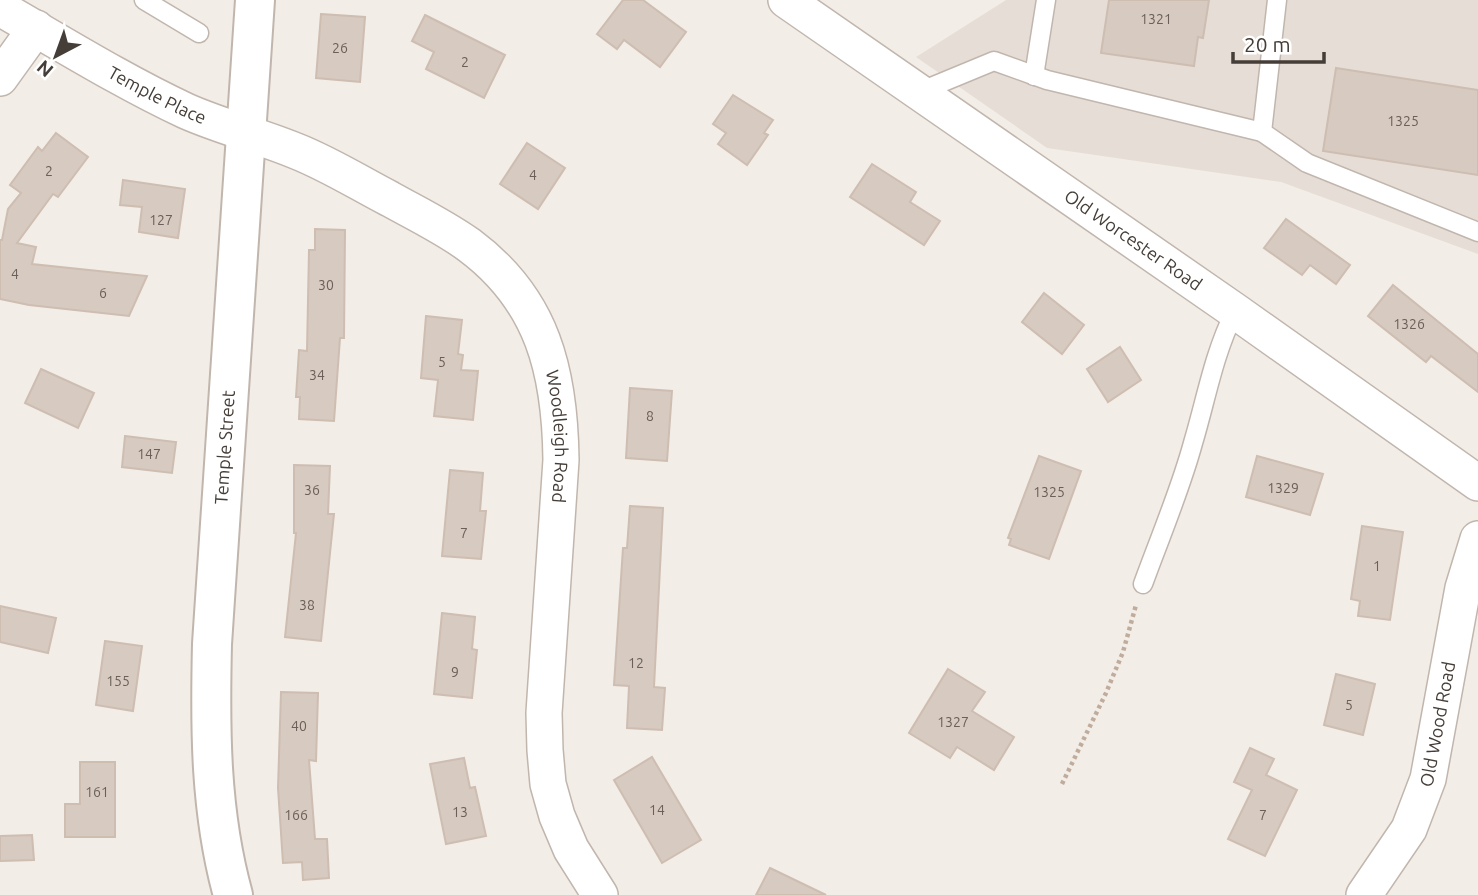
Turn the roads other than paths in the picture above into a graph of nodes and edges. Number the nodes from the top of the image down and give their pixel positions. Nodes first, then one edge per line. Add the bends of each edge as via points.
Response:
1 (144, 0) edge
2 (255, 0) edge
3 (786, 0) edge
4 (1046, 0) edge
5 (1277, 0) edge
6 (0, 8) edge
7 (36, 28) junction
8 (199, 33) dead end
9 (1034, 76) junction
10 (0, 78) edge
11 (919, 92) junction
12 (1262, 132) junction
13 (244, 133) junction
14 (1478, 232) edge
15 (1235, 311) junction
16 (1478, 483) edge
17 (1478, 539) edge
18 (1143, 584) road end
19 (233, 895) edge
20 (600, 895) edge
21 (1364, 895) edge

1 - 8 lane
2 - 13 street, Temple Street
3 - 11 street, Old Worcester Road
4 - 9 lane
5 - 12 lane
6 - 7 street, Temple Place
7 - 10 street
7 - 13 street, Temple Place via 186,110
9 - 11 lane via 994,61
9 - 12 lane
11 - 15 street, Old Worcester Road
12 - 14 lane via 1307,163
13 - 19 street, Temple Street via 211,682 214,793
13 - 20 street, Woodleigh Road via 319,161 469,245 519,296 536,326 549,355 561,424 544,713 548,784 571,849
15 - 16 street, Old Worcester Road
15 - 18 lane via 1217,351 1179,488
17 - 21 street, Old Wood Road via 1464,588 1428,779 1409,829

